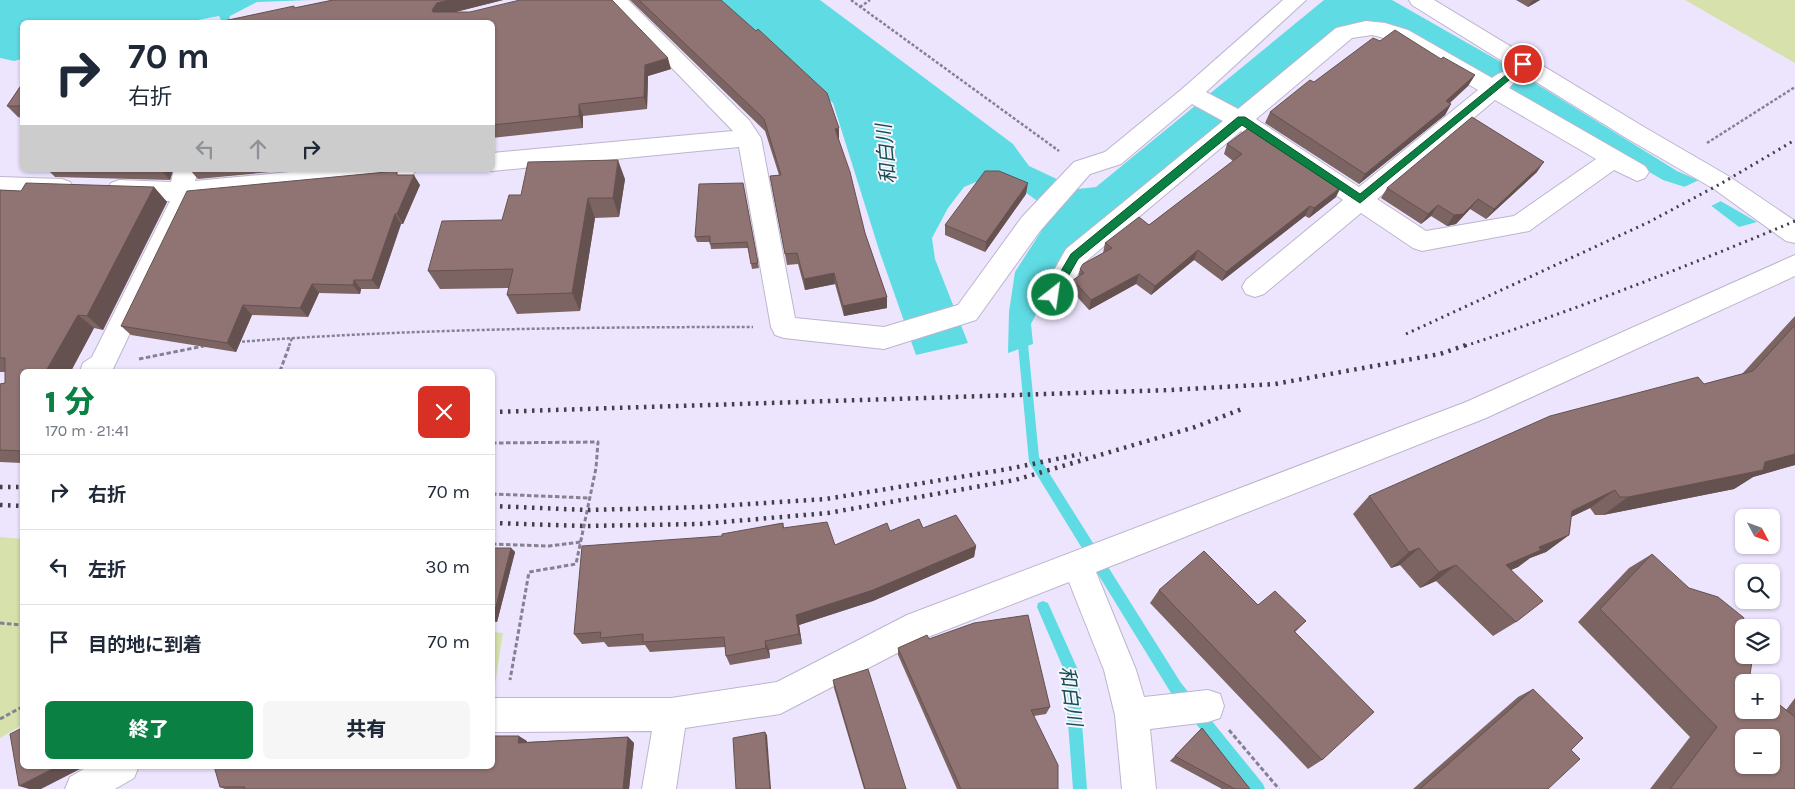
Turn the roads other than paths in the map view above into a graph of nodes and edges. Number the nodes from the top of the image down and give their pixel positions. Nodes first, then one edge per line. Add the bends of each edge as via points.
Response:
1 (616, 0) edge
2 (1296, 0) edge
3 (1419, 0) edge
4 (1523, 64) junction
5 (1493, 89) junction
6 (1190, 94) junction
7 (1241, 120) junction
8 (748, 138) junction
9 (1613, 159) junction
10 (495, 162) edge
11 (360, 172) edge
12 (1637, 172) dead end
13 (183, 180) edge
14 (0, 186) edge
15 (1360, 199) junction
16 (1795, 234) edge
17 (1795, 266) edge
18 (1255, 287) dead end
19 (1053, 295) dead end
20 (95, 369) edge
21 (1077, 563) junction
22 (1208, 706) road end
23 (671, 714) junction
24 (1132, 715) junction
25 (498, 716) edge
26 (117, 769) edge
27 (82, 789) edge
28 (659, 789) edge
29 (1139, 789) edge

1 - 8 street via 741,126
2 - 6 street
3 - 4 street
4 - 5 street
4 - 16 street via 1722,183
5 - 7 street via 1400,35 1366,26 1344,32
5 - 9 street
5 - 15 street
6 - 7 street
6 - 8 street via 1113,158 1082,168 1031,224 967,313 884,338 784,327
7 - 15 street
7 - 19 street via 1075,256
8 - 10 street
9 - 12 street
9 - 15 street via 1520,224 1422,241
11 - 13 street
13 - 14 street via 90,188
13 - 20 street via 182,202 102,365
15 - 18 street
17 - 21 street via 1476,410
21 - 23 street via 918,626 780,698
21 - 24 street via 1120,670
22 - 24 street
23 - 25 street
23 - 28 street
24 - 29 street
26 - 27 street

